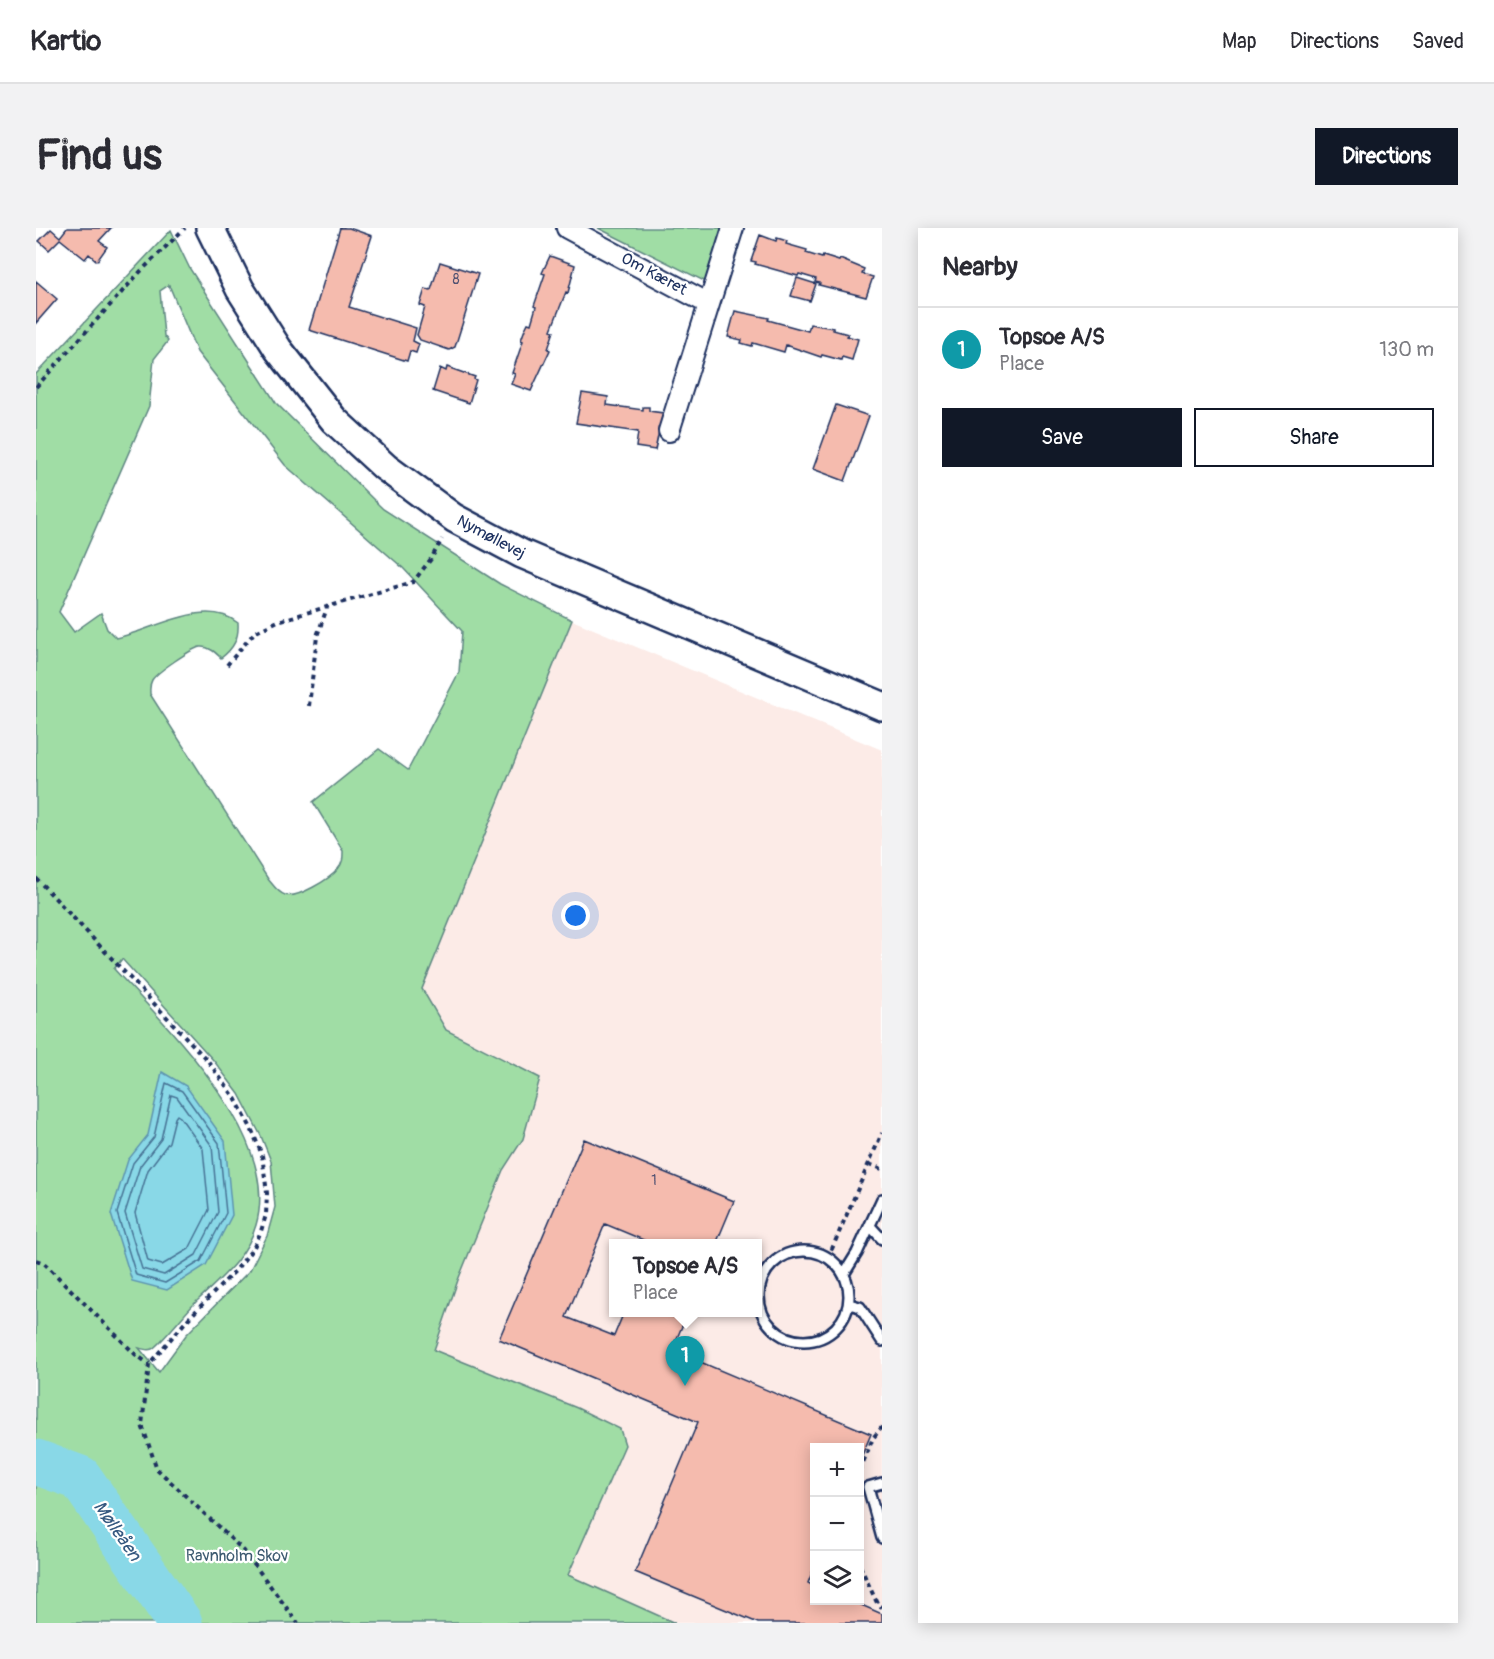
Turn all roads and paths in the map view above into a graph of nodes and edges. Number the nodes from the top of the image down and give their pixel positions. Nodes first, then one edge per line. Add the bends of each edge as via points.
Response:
1 (185, 228) edge
2 (210, 228) edge
3 (567, 228) edge
4 (733, 228) edge
5 (709, 304) junction
6 (36, 387) edge
7 (669, 431) dead end
8 (454, 518) junction
9 (327, 607) junction
10 (227, 665) dead end
11 (309, 706) dead end
12 (882, 706) edge
13 (36, 878) edge
14 (882, 1133) edge
15 (868, 1164) junction
16 (882, 1169) edge
17 (882, 1199) edge
18 (870, 1226) junction
19 (882, 1239) edge
20 (828, 1258) junction
21 (36, 1260) edge
22 (844, 1274) junction
23 (762, 1281) edge
24 (849, 1304) junction
25 (762, 1308) edge
26 (882, 1341) edge
27 (149, 1364) junction
28 (882, 1427) edge
29 (864, 1460) edge
30 (882, 1483) edge
31 (882, 1538) edge
32 (864, 1575) edge
33 (882, 1607) edge
34 (298, 1623) edge

1 - 6 path
2 - 8 street, Nymøllevej via 240,289 278,349 334,420 386,467
3 - 5 street, Om Kæret
4 - 5 street, Om Kæret
5 - 7 street, Om Kæret
8 - 9 path via 413,582
8 - 12 street, Nymøllevej via 522,554
9 - 10 path via 278,621 254,633
9 - 11 path via 317,636
13 - 27 path via 215,1070 235,1098 262,1155 266,1215 254,1247
14 - 15 path
15 - 16 path
15 - 20 path
17 - 18 lane
18 - 19 lane
18 - 22 lane
20 - 22 lane
20 - 23 lane via 808,1251 792,1253 775,1262
21 - 27 path via 44,1263
22 - 24 lane
24 - 25 lane via 841,1323 829,1334 804,1341 780,1334 768,1323
24 - 26 lane via 860,1307
27 - 34 path via 142,1425 158,1468 244,1551
28 - 29 path
30 - 31 lane via 868,1487
32 - 33 path

